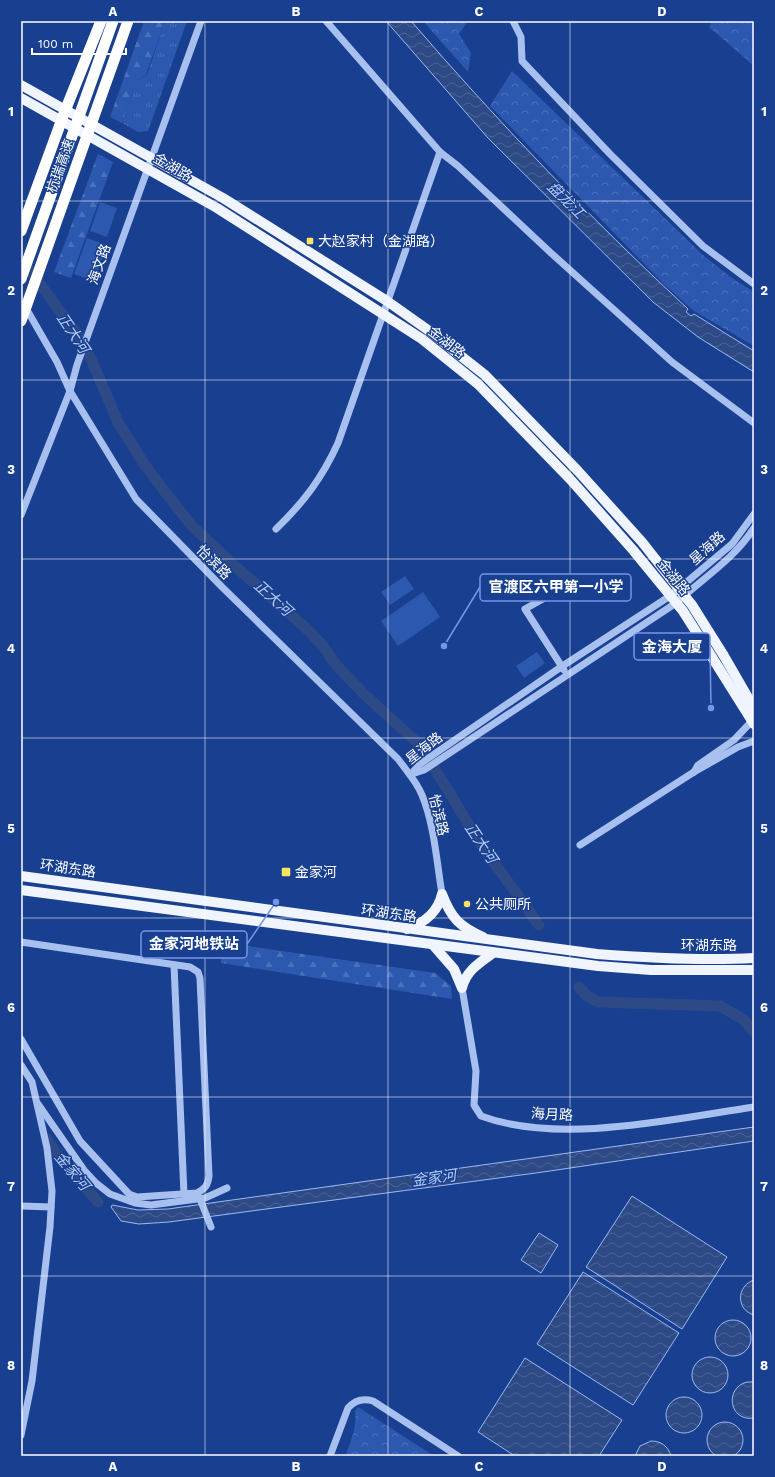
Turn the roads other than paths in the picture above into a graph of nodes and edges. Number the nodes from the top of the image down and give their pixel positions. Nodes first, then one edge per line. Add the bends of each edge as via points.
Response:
1 (101, 21) edge
2 (113, 21) edge
3 (128, 21) edge
4 (201, 21) edge
5 (326, 21) edge
6 (513, 21) edge
7 (21, 86) edge
8 (21, 98) edge
9 (440, 152) junction
10 (152, 158) junction
11 (148, 168) junction
12 (21, 231) edge
13 (21, 279) edge
14 (754, 284) edge
15 (387, 301) junction
16 (27, 310) dead end
17 (383, 314) junction
18 (21, 321) edge
19 (70, 391) junction
20 (754, 423) edge
21 (754, 514) edge
22 (21, 515) edge
23 (754, 528) edge
24 (276, 529) dead end
25 (573, 582) dead end
26 (682, 592) junction
27 (673, 599) junction
28 (561, 667) junction
29 (566, 674) junction
30 (754, 708) edge
31 (753, 722) edge
32 (754, 741) edge
33 (437, 757) junction
34 (694, 772) junction
35 (410, 775) junction
36 (580, 845) dead end
37 (21, 876) edge
38 (21, 890) edge
39 (442, 894) junction
40 (405, 929) junction
41 (21, 942) edge
42 (492, 942) junction
43 (433, 945) junction
44 (492, 953) junction
45 (754, 958) edge
46 (174, 965) junction
47 (754, 970) edge
48 (462, 988) junction
49 (21, 1039) edge
50 (21, 1065) edge
51 (42, 1075) junction
52 (32, 1082) junction
53 (36, 1100) junction
54 (754, 1107) edge
55 (227, 1188) dead end
56 (184, 1194) junction
57 (201, 1202) junction
58 (21, 1206) edge
59 (51, 1207) junction
60 (211, 1227) dead end
61 (21, 1435) edge
62 (330, 1456) edge
63 (458, 1456) edge

1 - 12 highway via 64,111
2 - 13 highway, 杭瑞高速
3 - 18 highway, 杭瑞高速
4 - 10 street, 海文路
5 - 9 street
6 - 14 street via 521,37 522,61 610,154 703,246
7 - 10 main road, 金湖路
8 - 11 main road, 金湖路
9 - 15 street
9 - 20 street via 672,362
10 - 11 street, 海文路
10 - 15 main road, 金湖路 via 223,198
11 - 17 main road, 金湖路 via 217,208
11 - 19 street, 海文路 via 92,322
15 - 17 street
15 - 26 main road, 金湖路 via 485,375 578,471 642,542
16 - 19 street, 怡滨路 via 57,362
17 - 24 street via 348,418 328,466 301,505
17 - 27 main road, 金湖路 via 422,339 478,384 570,479
19 - 22 street, 海文路
19 - 35 street, 怡滨路 via 136,500 398,759
21 - 26 street, 星海路 via 732,544
23 - 26 street, 星海路 via 734,553 712,574
25 - 28 street via 524,609
26 - 27 street, 星海路
26 - 30 main road, 金湖路
27 - 28 street, 星海路
27 - 29 street, 星海路
27 - 31 main road, 金湖路
28 - 29 street
28 - 33 street, 星海路
29 - 33 street, 星海路
31 - 34 street via 734,740 698,765
32 - 34 street via 738,747
33 - 35 street, 星海路
34 - 36 street
35 - 39 street, 怡滨路 via 422,794 427,811
37 - 40 main road, 环湖东路
38 - 43 main road, 环湖东路
39 - 40 main road via 440,902 431,914 416,926
39 - 42 main road via 449,912 457,921
40 - 42 main road, 环湖东路
41 - 46 street
42 - 45 main road, 环湖东路 via 650,958
43 - 44 main road, 环湖东路
43 - 48 main road via 454,969
44 - 47 main road, 环湖东路 via 651,970
44 - 48 main road via 464,978
46 - 56 street
46 - 56 street via 198,972 201,986 209,1176 204,1190
48 - 54 street, 海月路 via 476,1071 474,1105 481,1116 516,1125 599,1128 629,1126
49 - 51 street
50 - 52 street
51 - 52 street
51 - 56 street via 80,1141 129,1194 137,1197
52 - 53 street
53 - 57 street via 84,1170 110,1194 142,1205
53 - 59 street via 51,1175
55 - 57 street
57 - 60 street
58 - 59 street
59 - 61 street via 32,1381
62 - 63 street via 348,1408 362,1399 373,1401

